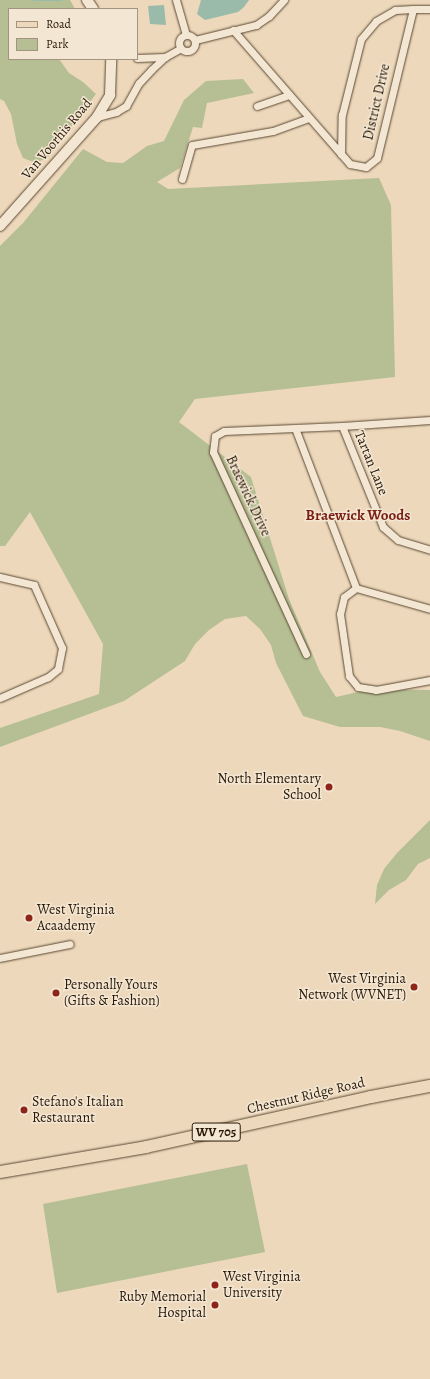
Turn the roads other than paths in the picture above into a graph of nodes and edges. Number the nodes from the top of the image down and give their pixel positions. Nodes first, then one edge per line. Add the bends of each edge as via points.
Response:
1 (176, 0) edge
2 (284, 0) edge
3 (413, 9) junction
4 (430, 9) edge
5 (233, 30) junction
6 (186, 35) junction
7 (195, 40) junction
8 (181, 48) junction
9 (165, 57) junction
10 (138, 58) edge
11 (111, 60) edge
12 (290, 95) junction
13 (257, 106) dead end
14 (97, 117) junction
15 (309, 118) junction
16 (341, 154) junction
17 (182, 179) dead end
18 (0, 226) edge
19 (430, 420) edge
20 (342, 426) junction
21 (295, 428) junction
22 (430, 550) edge
23 (0, 576) edge
24 (356, 588) junction
25 (430, 609) edge
26 (306, 654) dead end
27 (430, 680) edge
28 (0, 698) edge
29 (70, 944) dead end
30 (0, 958) edge
31 (430, 1086) edge
32 (0, 1172) edge

1 - 6 street
2 - 5 street via 263,21
3 - 4 street, District Drive
3 - 16 street, District Drive via 395,10 376,21 361,39 342,115
3 - 16 street, District Drive via 377,158 366,167 350,164
5 - 7 street
5 - 12 street, District Drive
6 - 7 street
6 - 8 street via 180,40
7 - 8 street via 195,45 190,50
8 - 9 street
9 - 10 street
9 - 14 street via 140,83 126,106 116,112
11 - 14 street, Van Voorhis Road via 110,95
12 - 13 street
12 - 15 street, District Drive
14 - 18 street, Van Voorhis Road
15 - 16 street, District Drive
15 - 17 street via 273,132 192,145
19 - 20 street, Braewick Drive
20 - 21 street, Braewick Drive
20 - 22 street, Tartan Lane via 383,527 398,540
21 - 24 street
21 - 26 street, Braewick Drive via 224,431 215,436 213,452
23 - 28 street via 34,585 62,648 58,669 48,677
24 - 25 street
24 - 27 street via 344,597 340,614 348,676 358,687 376,690
29 - 30 street
31 - 32 main road, Chestnut Ridge Road / WV 705 via 146,1147

